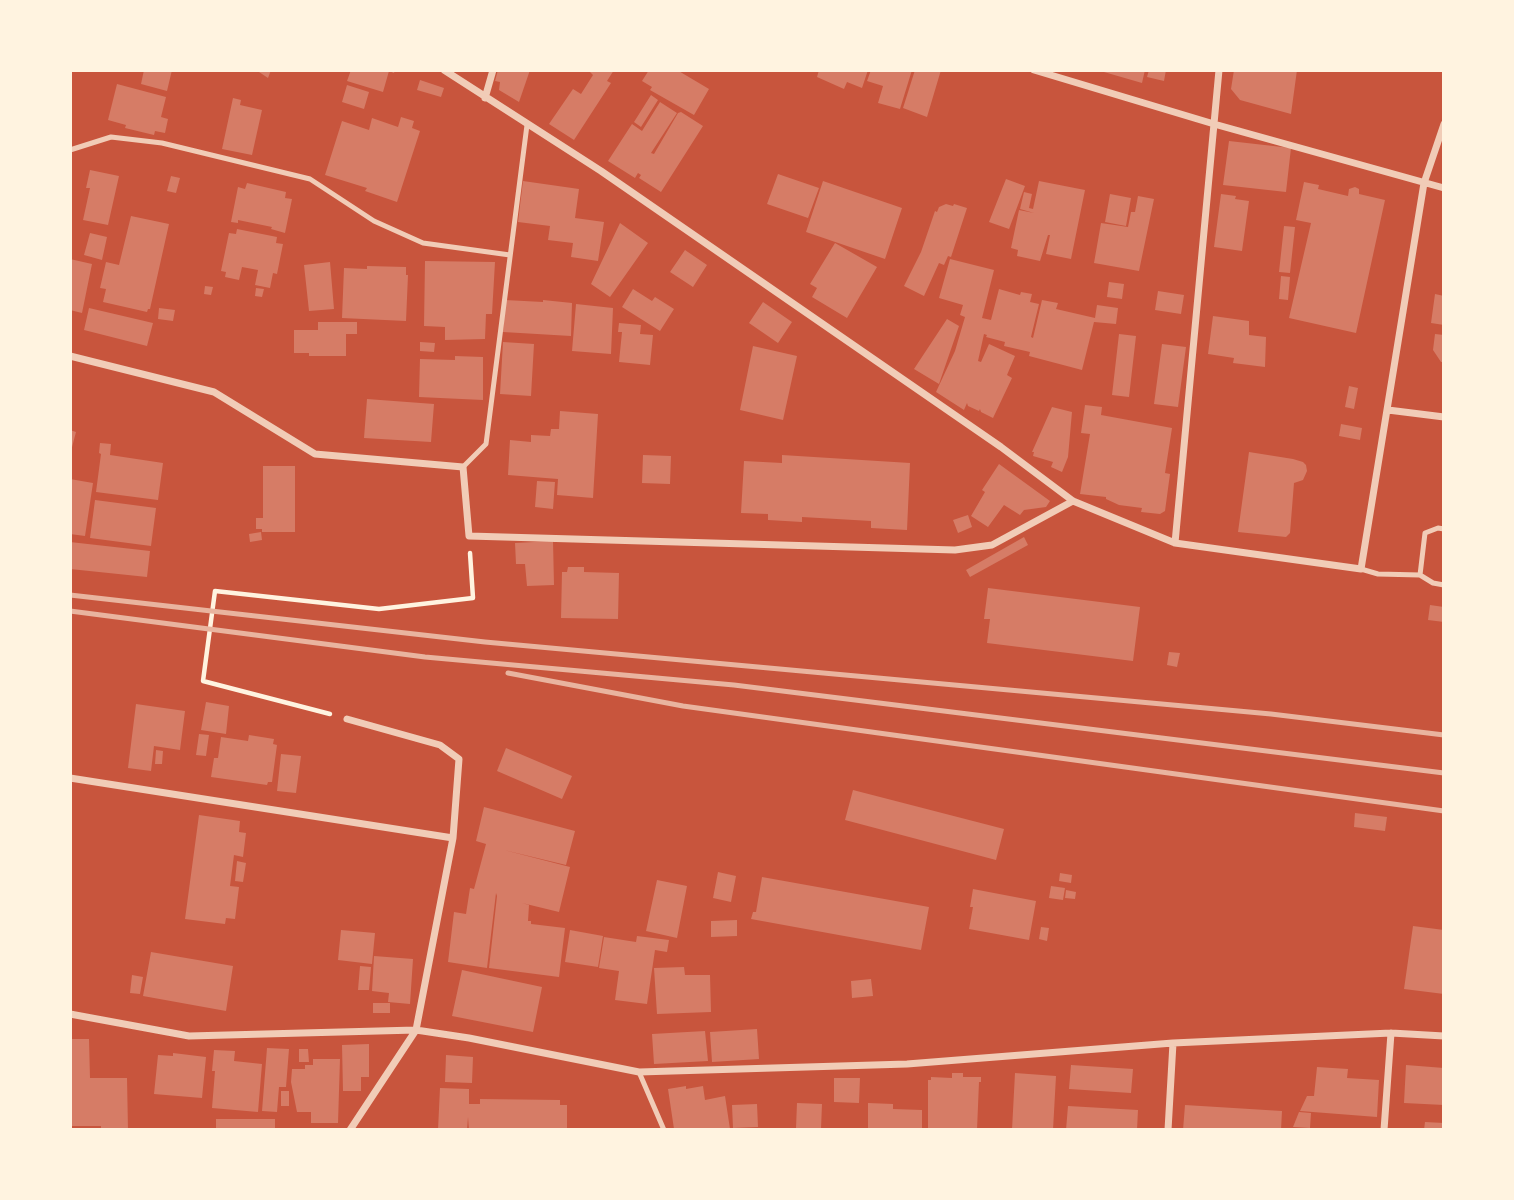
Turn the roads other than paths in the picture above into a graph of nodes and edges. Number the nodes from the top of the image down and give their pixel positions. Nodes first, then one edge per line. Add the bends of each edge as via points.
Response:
1 (444, 70) edge
2 (493, 70) edge
3 (1034, 70) edge
4 (1219, 70) edge
5 (485, 98) junction
6 (1214, 124) junction
7 (1444, 124) edge
8 (527, 125) junction
9 (70, 150) edge
10 (1424, 183) junction
11 (1444, 188) edge
12 (510, 255) junction
13 (70, 356) edge
14 (1388, 410) junction
15 (1444, 417) edge
16 (463, 467) junction
17 (1073, 501) junction
18 (1444, 529) edge
19 (1175, 543) junction
20 (1361, 569) junction
21 (1420, 575) junction
22 (1444, 585) edge
23 (348, 719) road end
24 (70, 778) edge
25 (453, 838) junction
26 (70, 1014) edge
27 (416, 1030) junction
28 (1391, 1033) junction
29 (1444, 1036) edge
30 (1173, 1044) junction
31 (639, 1072) junction
32 (350, 1130) edge
33 (664, 1130) edge
34 (1168, 1130) edge
35 (1384, 1130) edge

1 - 5 street
2 - 5 street
3 - 6 street
4 - 6 street
5 - 8 street
6 - 10 street
6 - 19 street
7 - 10 street
8 - 12 lane
8 - 17 street via 601,171
9 - 12 lane via 111,137 162,143 310,179 374,221 423,243
10 - 11 street
10 - 14 street
12 - 16 lane via 486,444
13 - 16 street via 214,392 315,454
14 - 15 street
14 - 20 street
16 - 17 street via 470,536 955,550 992,545
17 - 19 street
18 - 21 lane via 1425,533
19 - 20 street
20 - 21 lane
21 - 22 lane
23 - 25 street via 440,746 459,759
24 - 25 street
25 - 27 street
26 - 27 street via 189,1036
27 - 31 street
27 - 32 street
28 - 29 street
28 - 30 street
28 - 35 street
30 - 31 street via 907,1064
30 - 34 street
31 - 33 lane

